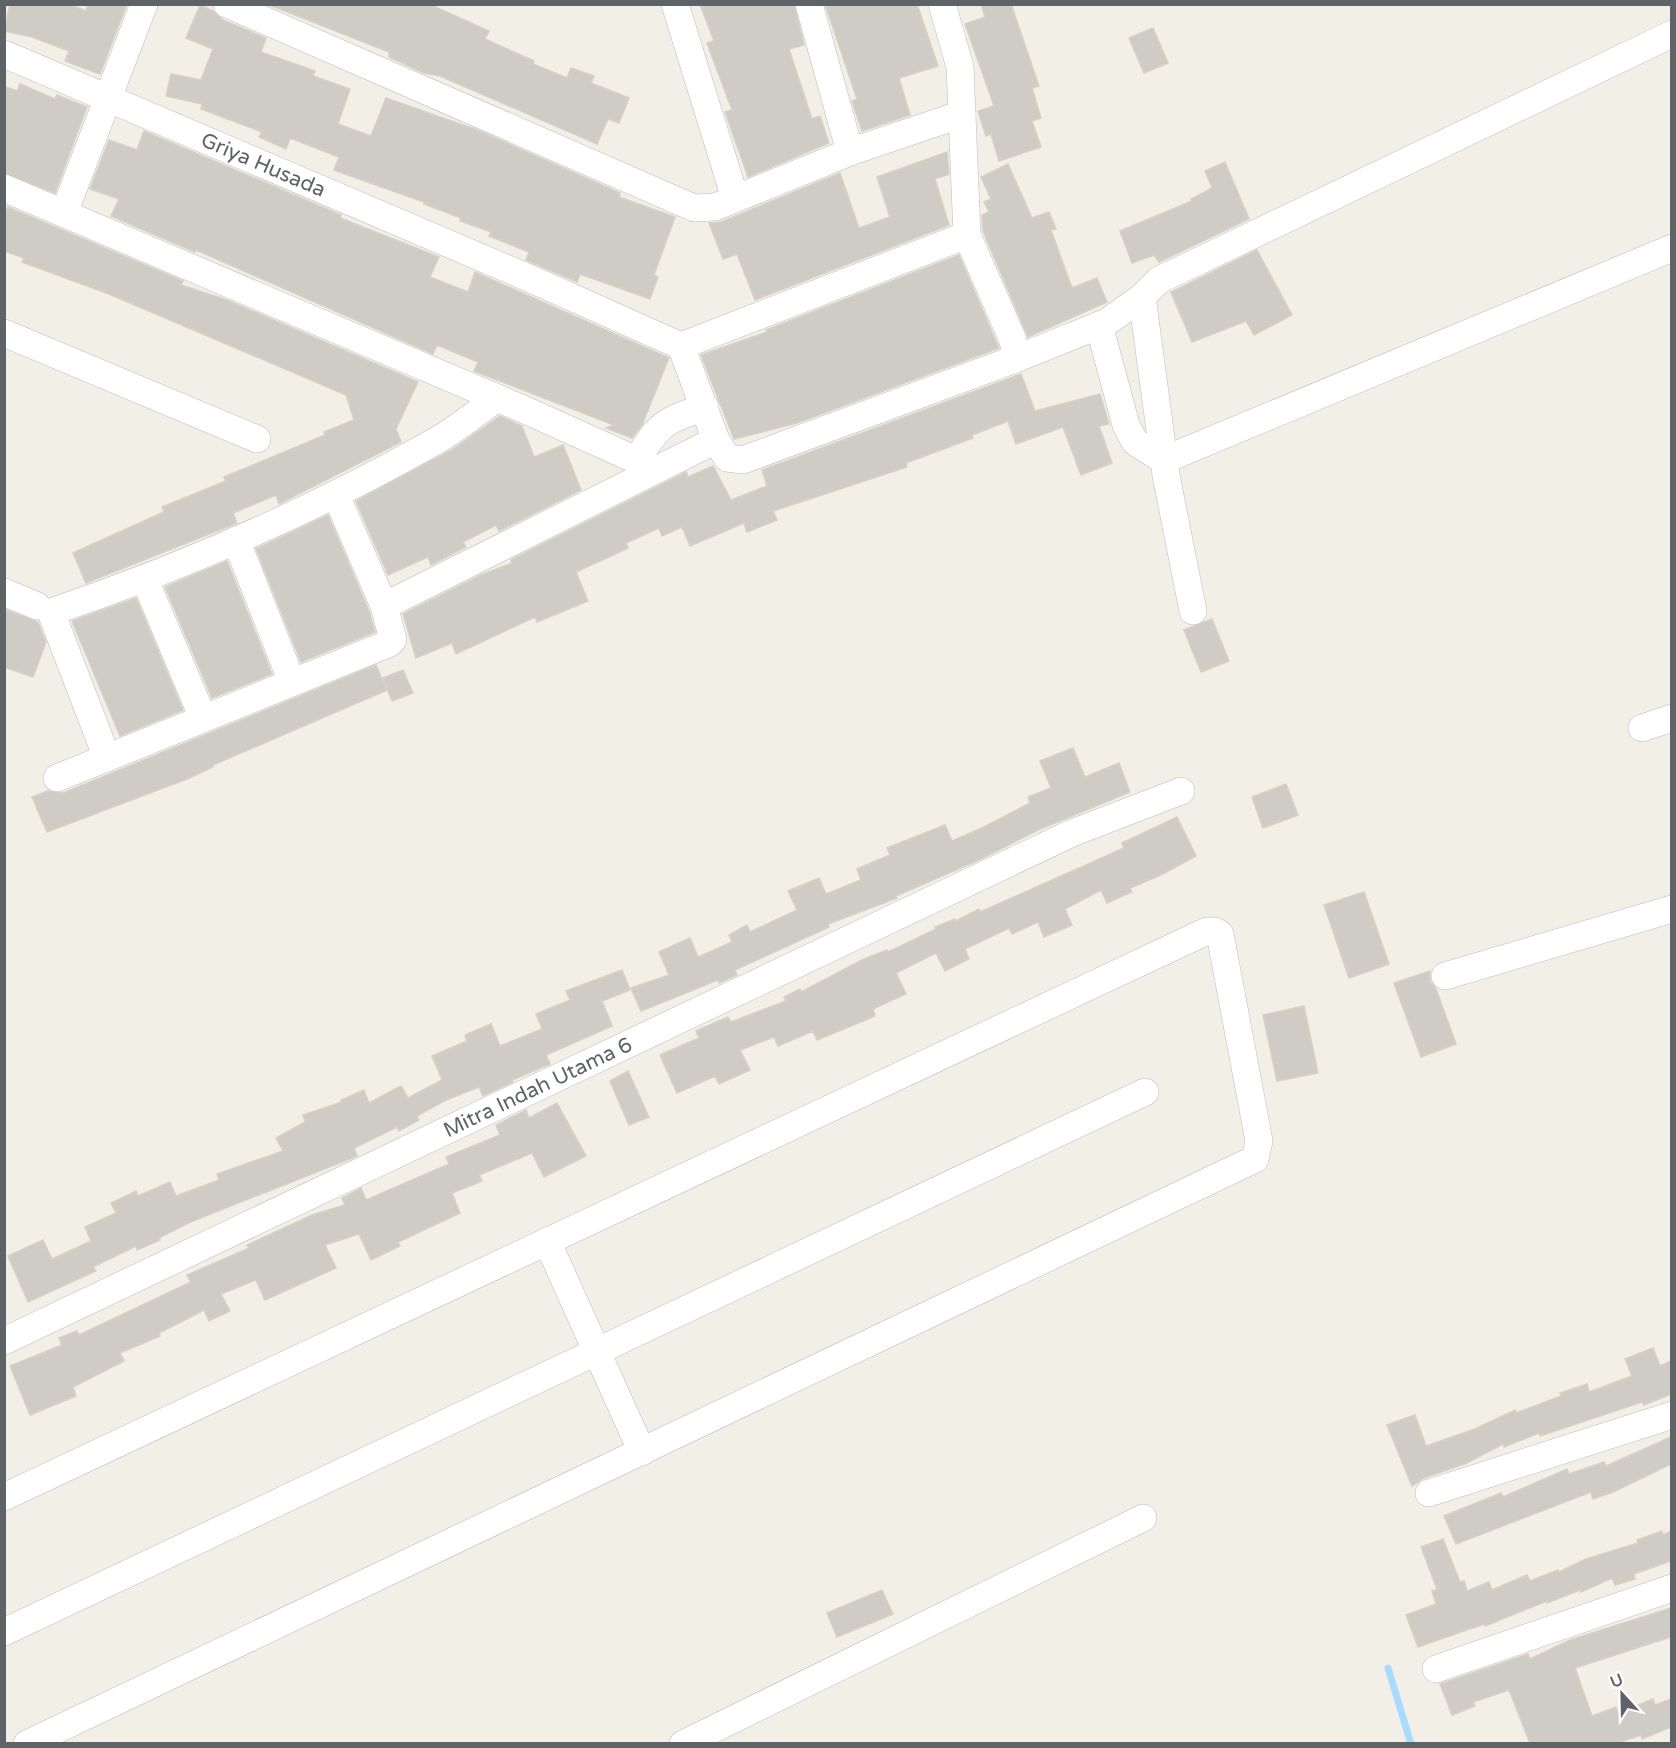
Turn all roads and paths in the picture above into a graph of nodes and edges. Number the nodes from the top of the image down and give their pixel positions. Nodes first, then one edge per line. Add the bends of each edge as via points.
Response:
1 (144, 4) edge
2 (227, 4) edge
3 (675, 4) edge
4 (809, 4) edge
5 (942, 4) edge
6 (1671, 34) edge
7 (4, 54) edge
8 (108, 96) junction
9 (962, 114) junction
10 (850, 152) junction
11 (4, 188) edge
12 (735, 198) junction
13 (64, 213) junction
14 (967, 235) junction
15 (1671, 248) edge
16 (1142, 297) junction
17 (1099, 325) junction
18 (4, 333) edge
19 (681, 346) junction
20 (1018, 358) junction
21 (497, 398) junction
22 (705, 408) junction
23 (257, 439) dead end
24 (716, 440) junction
25 (1152, 453) junction
26 (646, 465) junction
27 (336, 495) junction
28 (236, 540) junction
29 (145, 580) junction
30 (4, 592) edge
31 (37, 606) dead end
32 (384, 606) junction
33 (1193, 611) dead end
34 (292, 682) junction
35 (203, 718) junction
36 (1671, 718) edge
37 (1642, 728) dead end
38 (107, 758) junction
39 (57, 777) dead end
40 (1181, 791) dead end
41 (1671, 909) edge
42 (1445, 976) dead end
43 (1145, 1092) dead end
44 (547, 1241) junction
45 (4, 1341) edge
46 (598, 1351) junction
47 (1671, 1415) edge
48 (642, 1452) junction
49 (1429, 1493) dead end
50 (4, 1497) edge
51 (1143, 1518) dead end
52 (1671, 1588) edge
53 (4, 1632) edge
54 (1436, 1669) dead end
55 (27, 1743) edge
56 (683, 1743) edge

1 - 8 street
2 - 12 street via 694,208 715,207
3 - 12 street
4 - 10 street
5 - 9 street via 960,67
6 - 16 street via 1159,280
7 - 8 street, Griya Husada
8 - 13 street
8 - 19 street, Griya Husada
9 - 10 street
9 - 14 street
10 - 12 street
11 - 13 street
13 - 21 street
14 - 19 street
14 - 20 street
15 - 25 street
16 - 17 street
16 - 25 street
17 - 20 street
17 - 25 street via 1126,425
18 - 23 street
19 - 22 street
20 - 24 street via 743,460 727,458
21 - 26 street
21 - 27 street via 436,441
22 - 24 street
22 - 26 street via 655,430
24 - 26 street
25 - 33 street
26 - 32 street
27 - 28 street
27 - 32 street
28 - 29 street
28 - 34 street
29 - 35 street
29 - 38 street via 51,612
30 - 31 street
32 - 34 street via 392,632 390,643
34 - 35 street
35 - 38 street
36 - 37 street
38 - 39 street
40 - 45 street, Mitra Indah Utama 6 via 1072,833
41 - 42 street
43 - 46 street
44 - 46 street
44 - 48 street via 1207,931 1220,934 1259,1141 1256,1159
44 - 50 street
46 - 48 street
46 - 53 street
47 - 49 street
48 - 55 street
51 - 56 street
52 - 54 street

